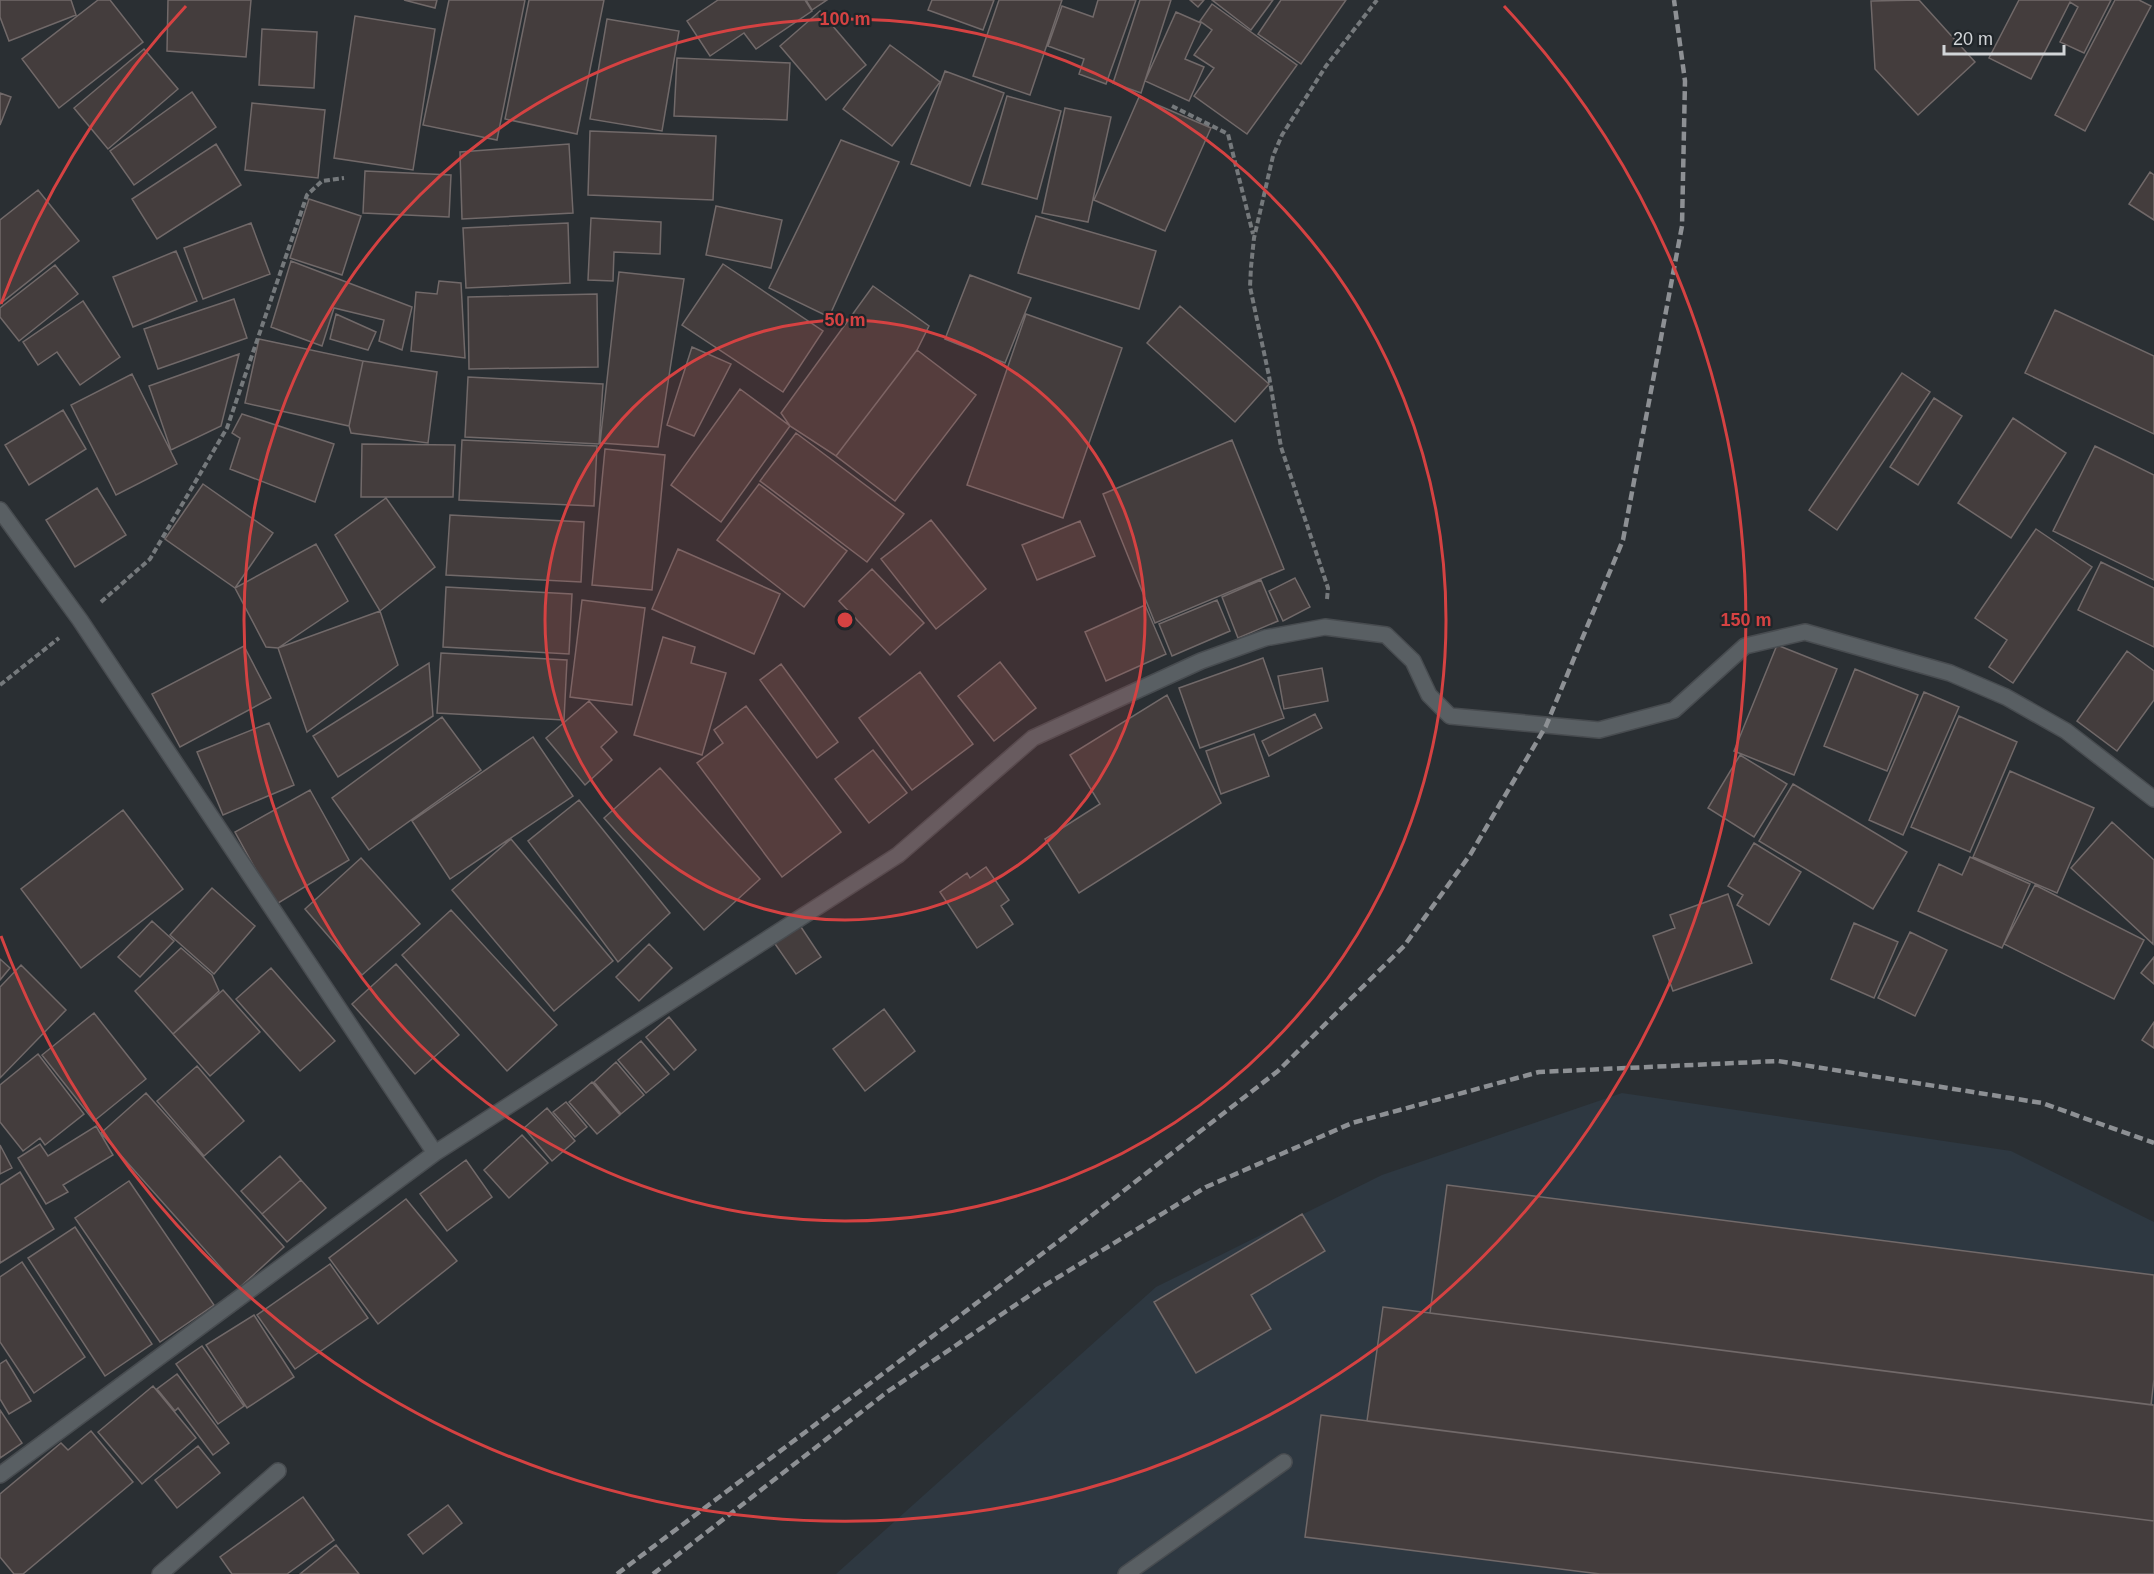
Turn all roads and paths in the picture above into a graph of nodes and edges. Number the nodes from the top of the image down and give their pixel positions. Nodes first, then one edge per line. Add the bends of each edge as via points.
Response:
1 (1377, 0) edge
2 (1172, 106) dead end
3 (344, 178) dead end
4 (1254, 238) junction
5 (0, 510) edge
6 (80, 620) junction
7 (1325, 627) junction
8 (0, 685) edge
9 (2154, 799) edge
10 (435, 1153) junction
11 (1284, 1462) dead end
12 (278, 1471) dead end
13 (0, 1475) edge
14 (160, 1574) edge
15 (1126, 1574) edge

1 - 4 path via 1326,66 1282,135 1273,156
2 - 4 path via 1228,134
3 - 6 path via 321,181 307,195 227,428 150,559
4 - 7 path via 1250,287 1281,447 1328,588
5 - 6 street
6 - 8 path
6 - 10 street
7 - 9 street via 1386,635 1413,661 1429,695 1450,716 1599,730 1674,710 1745,646 1805,632 1950,673 2006,697 2066,730
7 - 10 street via 1264,638 1201,661 1033,738 898,855
10 - 13 street
11 - 15 street
12 - 14 street

